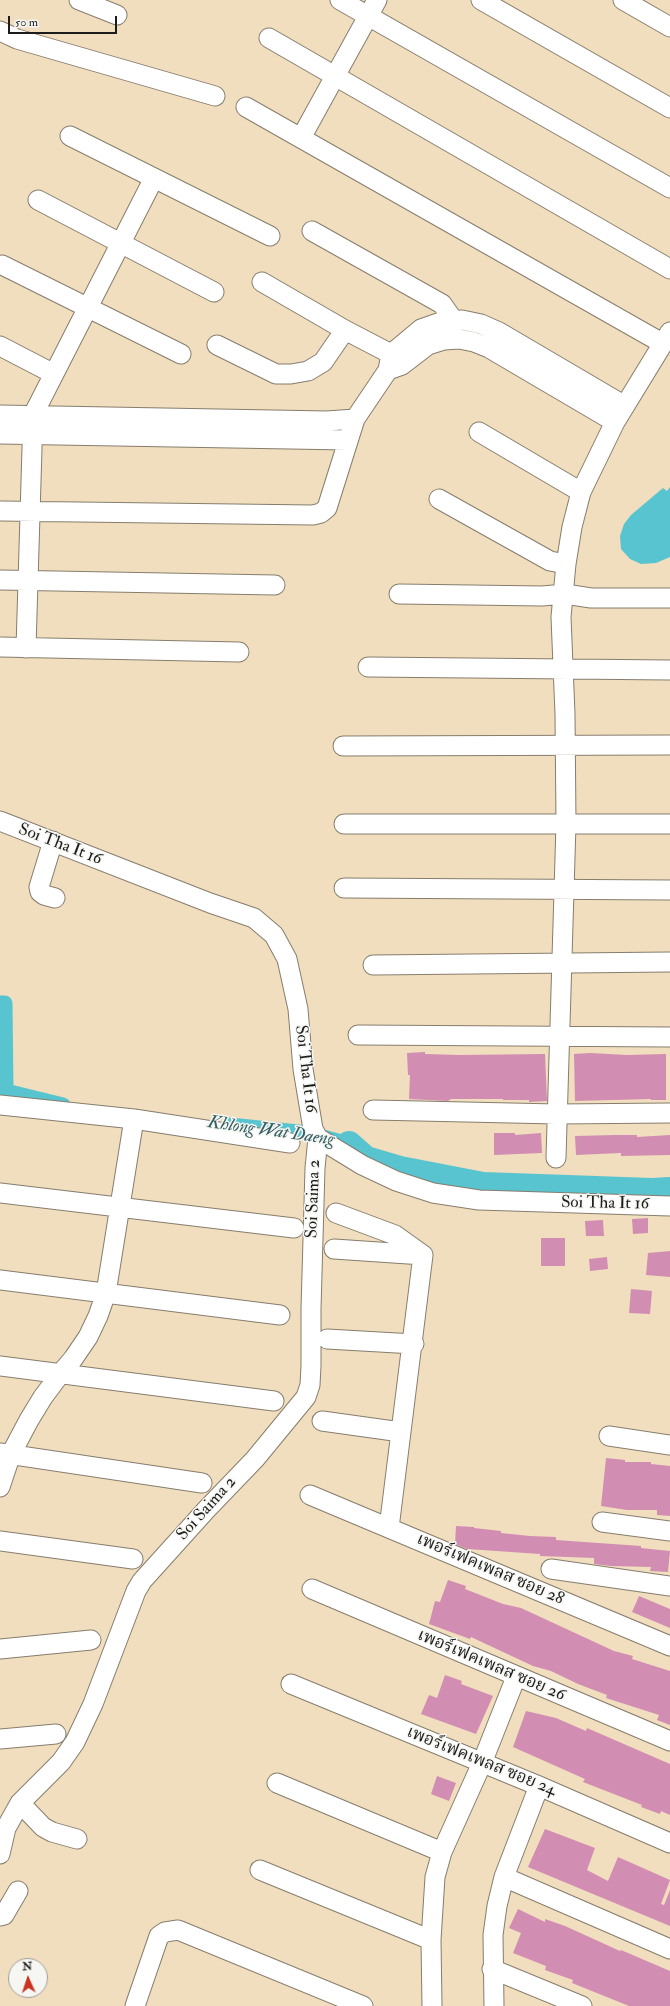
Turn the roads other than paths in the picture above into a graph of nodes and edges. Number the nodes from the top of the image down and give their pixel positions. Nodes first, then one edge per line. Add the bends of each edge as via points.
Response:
1 (79, 0) edge
2 (340, 0) edge
3 (481, 0) edge
4 (623, 0) edge
5 (373, 8) edge
6 (116, 15) dead end
7 (670, 27) edge
8 (0, 31) edge
9 (269, 38) dead end
10 (335, 76) junction
11 (215, 96) dead end
12 (246, 107) dead end
13 (670, 108) edge
14 (70, 136) dead end
15 (301, 138) junction
16 (154, 178) junction
17 (670, 188) edge
18 (38, 200) dead end
19 (312, 231) dead end
20 (270, 236) dead end
21 (121, 244) junction
22 (2, 265) dead end
23 (670, 269) edge
24 (262, 282) dead end
25 (214, 292) dead end
26 (88, 308) junction
27 (454, 320) junction
28 (345, 330) junction
29 (666, 338) edge
30 (217, 345) dead end
31 (0, 346) edge
32 (181, 354) dead end
33 (394, 363) junction
34 (54, 374) junction
35 (625, 406) junction
36 (0, 415) edge
37 (34, 415) junction
38 (355, 418) junction
39 (233, 419) junction
40 (615, 422) junction
41 (479, 432) dead end
42 (0, 434) edge
43 (32, 434) junction
44 (233, 438) junction
45 (348, 440) junction
46 (582, 492) junction
47 (439, 499) dead end
48 (0, 512) edge
49 (29, 512) junction
50 (566, 564) junction
51 (0, 580) edge
52 (28, 580) junction
53 (275, 585) dead end
54 (399, 594) dead end
55 (564, 594) junction
56 (670, 598) edge
57 (0, 647) edge
58 (26, 648) junction
59 (239, 652) dead end
60 (368, 667) dead end
61 (563, 670) junction
62 (670, 670) edge
63 (670, 745) edge
64 (343, 746) dead end
65 (565, 746) junction
66 (0, 821) edge
67 (344, 824) dead end
68 (566, 824) junction
69 (670, 824) edge
70 (52, 841) junction
71 (344, 888) dead end
72 (564, 889) junction
73 (670, 890) edge
74 (55, 898) dead end
75 (670, 962) edge
76 (562, 963) junction
77 (373, 965) dead end
78 (358, 1035) dead end
79 (560, 1037) junction
80 (670, 1037) edge
81 (0, 1105) edge
82 (373, 1110) dead end
83 (670, 1113) edge
84 (558, 1114) junction
85 (134, 1119) junction
86 (318, 1138) junction
87 (290, 1144) dead end
88 (556, 1158) dead end
89 (0, 1193) edge
90 (670, 1206) edge
91 (120, 1207) junction
92 (336, 1213) dead end
93 (294, 1228) dead end
94 (334, 1249) dead end
95 (424, 1255) junction
96 (0, 1280) edge
97 (106, 1293) junction
98 (280, 1314) dead end
99 (327, 1339) dead end
100 (414, 1344) junction
101 (0, 1366) edge
102 (61, 1373) junction
103 (274, 1401) dead end
104 (322, 1421) dead end
105 (402, 1432) junction
106 (609, 1436) dead end
107 (670, 1445) edge
108 (6, 1454) edge
109 (202, 1483) dead end
110 (0, 1487) edge
111 (310, 1495) dead end
112 (602, 1522) dead end
113 (389, 1528) junction
114 (670, 1531) edge
115 (0, 1540) edge
116 (133, 1559) dead end
117 (551, 1569) dead end
118 (575, 1573) junction
119 (670, 1586) edge
120 (312, 1589) dead end
121 (569, 1603) junction
122 (91, 1640) dead end
123 (670, 1646) edge
124 (0, 1649) edge
125 (516, 1677) junction
126 (291, 1684) dead end
127 (56, 1734) dead end
128 (0, 1739) edge
129 (670, 1741) edge
130 (482, 1763) junction
131 (277, 1783) dead end
132 (539, 1786) junction
133 (20, 1803) junction
134 (77, 1840) dead end
135 (670, 1842) edge
136 (442, 1852) junction
137 (0, 1854) edge
138 (260, 1870) dead end
139 (504, 1877) junction
140 (18, 1891) dead end
141 (0, 1916) edge
142 (431, 1940) junction
143 (670, 1949) edge
144 (492, 1969) junction
145 (136, 2006) edge
146 (363, 2006) edge
147 (432, 2006) edge
148 (494, 2006) edge
149 (582, 2006) edge

1 - 6 street
2 - 5 street
3 - 13 street
4 - 7 street
5 - 10 street
5 - 17 street
8 - 11 street via 17,39
9 - 10 street
10 - 15 street
10 - 23 street
12 - 15 street
14 - 16 street
15 - 29 street
16 - 20 street
16 - 21 street
18 - 21 street
19 - 27 street via 442,304
21 - 25 street
21 - 26 street
22 - 26 street
24 - 28 street
26 - 32 street
26 - 34 street
27 - 33 street via 421,328
27 - 35 street via 481,324 499,332
28 - 30 street via 323,362 308,370 291,374 276,374
28 - 33 street
29 - 35 street
31 - 34 street
33 - 38 street
33 - 40 street via 428,345 444,340 474,342 489,348
34 - 37 street
35 - 40 street
36 - 37 street
37 - 39 street
37 - 43 street
38 - 39 street via 327,421
38 - 45 street
39 - 44 street
40 - 46 street
41 - 46 street
42 - 43 street
43 - 44 street
43 - 49 street
44 - 45 street
45 - 49 street via 326,508 321,513 313,515
46 - 50 street via 572,527
47 - 50 street via 550,560
48 - 49 street
49 - 52 street
50 - 55 street
51 - 52 street
52 - 53 street
52 - 58 street
54 - 55 street
55 - 56 street via 591,598
55 - 61 street via 561,617
57 - 58 street
58 - 59 street
60 - 61 street
61 - 62 street
61 - 65 street
63 - 65 street
64 - 65 street
65 - 68 street
66 - 70 street, Soi Tha It 16
67 - 68 street
68 - 69 street
68 - 72 street
70 - 74 street via 39,887 44,895
70 - 86 street, Soi Tha It 16 via 254,918 274,935 287,959 298,1009 303,1070 313,1129
71 - 72 street
72 - 73 street
72 - 76 street
75 - 76 street
76 - 77 street
76 - 79 street
78 - 79 street
79 - 80 street
79 - 84 street
81 - 85 street
82 - 84 street
83 - 84 street
84 - 88 street
85 - 87 street
85 - 91 street
86 - 90 street, Soi Tha It 16 via 362,1165 396,1181 433,1193 479,1200
86 - 133 street, Soi Saima 2 via 311,1285 311,1366 310,1385 306,1397 255,1459 142,1581 94,1704 75,1742 61,1762
89 - 91 street
91 - 93 street
91 - 97 street
92 - 95 street via 395,1235
94 - 95 street
95 - 100 street
96 - 97 street
97 - 98 street
97 - 102 street via 88,1337
99 - 100 street
100 - 105 street
101 - 102 street
102 - 103 street
102 - 108 street
104 - 105 street
105 - 113 street
106 - 107 street
108 - 109 street
108 - 110 street
111 - 113 street, เพอร์เฟคเพลส ซอย 28
112 - 114 street
113 - 121 street, เพอร์เฟคเพลส ซอย 28
115 - 116 street
117 - 118 street
118 - 119 street
118 - 121 street
120 - 125 street, เพอร์เฟคเพลส ซอย 26
121 - 123 street, เพอร์เฟคเพลส ซอย 28
122 - 124 street
125 - 129 street, เพอร์เฟคเพลส ซอย 26
125 - 130 street
126 - 130 street, เพอร์เฟคเพลส ซอย 24
127 - 128 street
130 - 132 street, เพอร์เฟคเพลส ซอย 24
130 - 136 street
131 - 136 street
132 - 135 street, เพอร์เฟคเพลส ซอย 24
132 - 139 street
133 - 134 street via 52,1832
133 - 137 street, Soi Saima 2 via 6,1828
136 - 142 street via 435,1877
138 - 142 street
139 - 143 street
139 - 144 street via 493,1935
140 - 141 street via 4,1915
142 - 147 street
144 - 148 street
144 - 149 street
145 - 146 street via 159,1936 165,1932 178,1930

